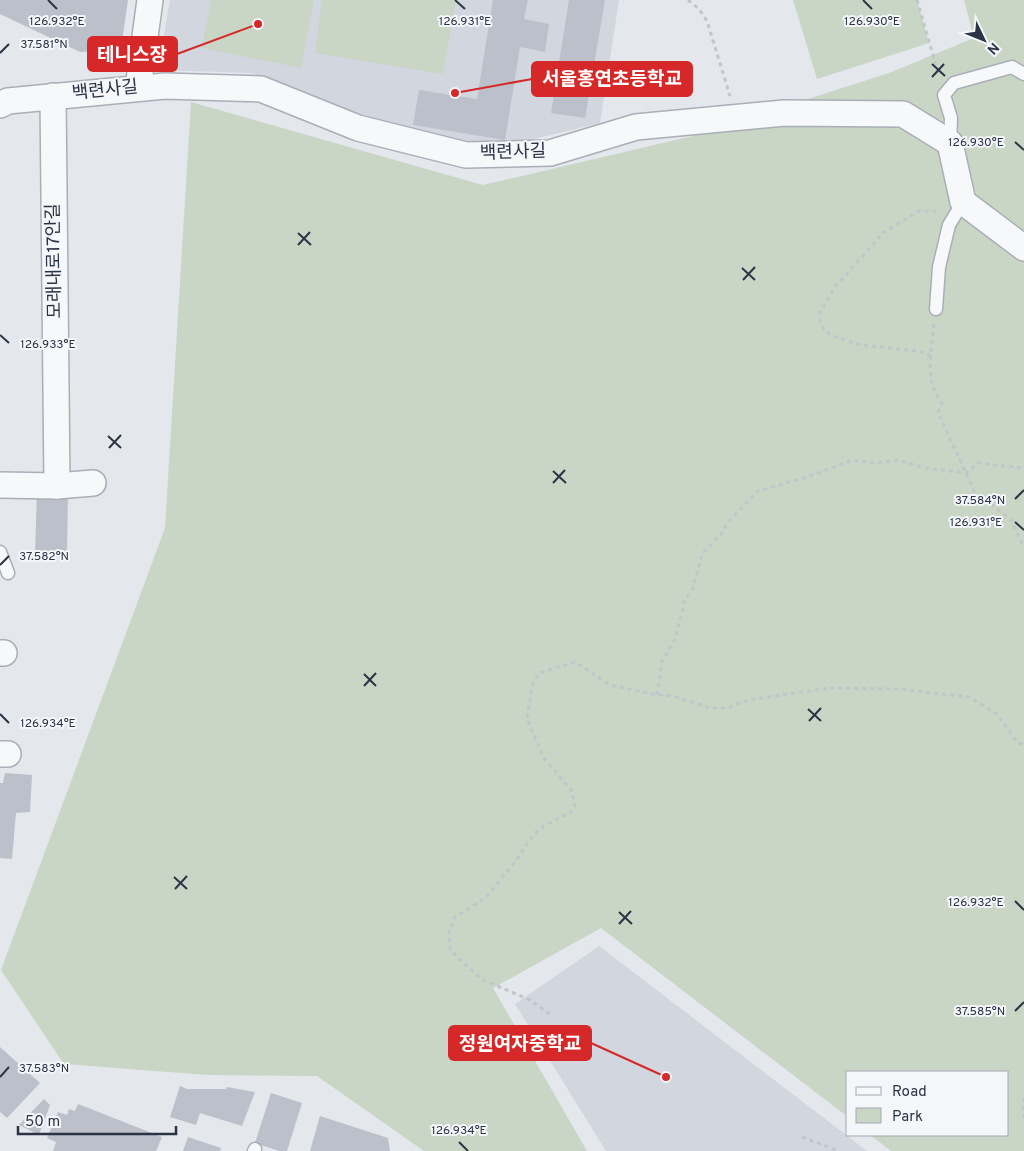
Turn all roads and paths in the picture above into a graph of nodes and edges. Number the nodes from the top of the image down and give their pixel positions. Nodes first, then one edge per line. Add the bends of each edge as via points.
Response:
1 (150, 0) edge
2 (688, 0) edge
3 (917, 0) edge
4 (1024, 74) edge
5 (138, 88) junction
6 (944, 95) junction
7 (53, 96) junction
8 (0, 105) edge
9 (736, 117) junction
10 (950, 143) junction
11 (959, 208) junction
12 (1024, 248) edge
13 (936, 308) joint
14 (931, 356) junction
15 (1024, 468) edge
16 (966, 473) junction
17 (93, 482) dead end
18 (0, 485) edge
19 (57, 486) junction
20 (1024, 544) edge
21 (0, 552) edge
22 (8, 573) dead end
23 (657, 695) junction
24 (1024, 746) edge
25 (550, 1014) dead end
26 (1024, 1098) edge
27 (1024, 1120) edge
28 (802, 1137) dead end
29 (839, 1151) edge

1 - 5 street
2 - 9 path via 707,21
3 - 6 path
4 - 6 lane via 1012,67 954,83
5 - 7 street, 백련사길
5 - 9 street, 백련사길 via 261,89 358,128 466,154 550,153 636,127
6 - 10 lane via 951,118
7 - 8 street, 백련사길 via 8,101
7 - 19 street, 모래내로17안길
9 - 10 street, 백련사길 via 784,113 903,114
10 - 11 street
11 - 12 street
11 - 13 lane via 949,225 939,267
11 - 14 path via 919,211 884,232 835,287 819,314 821,325 830,335 861,345 918,351
13 - 14 path
14 - 16 path via 932,386 942,404 938,412
15 - 16 path via 978,463
16 - 20 path via 974,492 1012,521
16 - 23 path via 897,460 874,463 853,460 758,491 702,554 675,639 662,662
17 - 19 street
18 - 19 street
21 - 22 lane
23 - 24 path via 674,696 710,708 727,708 748,700 830,688 900,689 969,697 997,714 1017,742
23 - 25 path via 610,685 575,662 540,672 532,686 526,719 544,758 572,791 575,806 572,812 535,833 485,898 455,917 449,931 450,950 481,979 528,999
26 - 27 path
28 - 29 path

